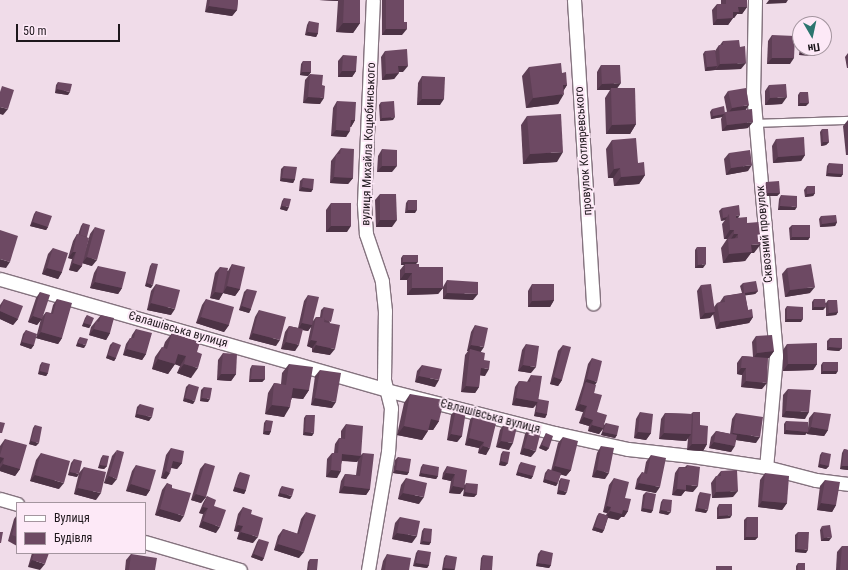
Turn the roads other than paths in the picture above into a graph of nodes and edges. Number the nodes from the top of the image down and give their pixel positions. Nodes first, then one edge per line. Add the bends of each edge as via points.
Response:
1 (373, 0) edge
2 (574, 0) edge
3 (755, 0) edge
4 (848, 120) edge
5 (756, 123) junction
6 (0, 280) edge
7 (593, 303) dead end
8 (386, 390) junction
9 (766, 467) junction
10 (848, 484) edge
11 (0, 499) edge
12 (16, 504) edge
13 (146, 542) edge
14 (240, 570) edge
15 (368, 570) edge

1 - 8 street, вулиця Михайла Коцюбинського via 364,203 366,234 382,281
2 - 7 street, провулок Котляревського
3 - 5 street, Сквозний провулок via 753,92
4 - 5 lane
5 - 9 street, Сквозний провулок via 776,356
6 - 8 street, Євлашівська вулиця
8 - 9 street, Євлашівська вулиця via 628,449 699,456
8 - 15 street, вулиця Михайла Коцюбинського via 391,408 388,452
9 - 10 street, Євлашівська вулиця via 816,480
11 - 12 street
13 - 14 street

